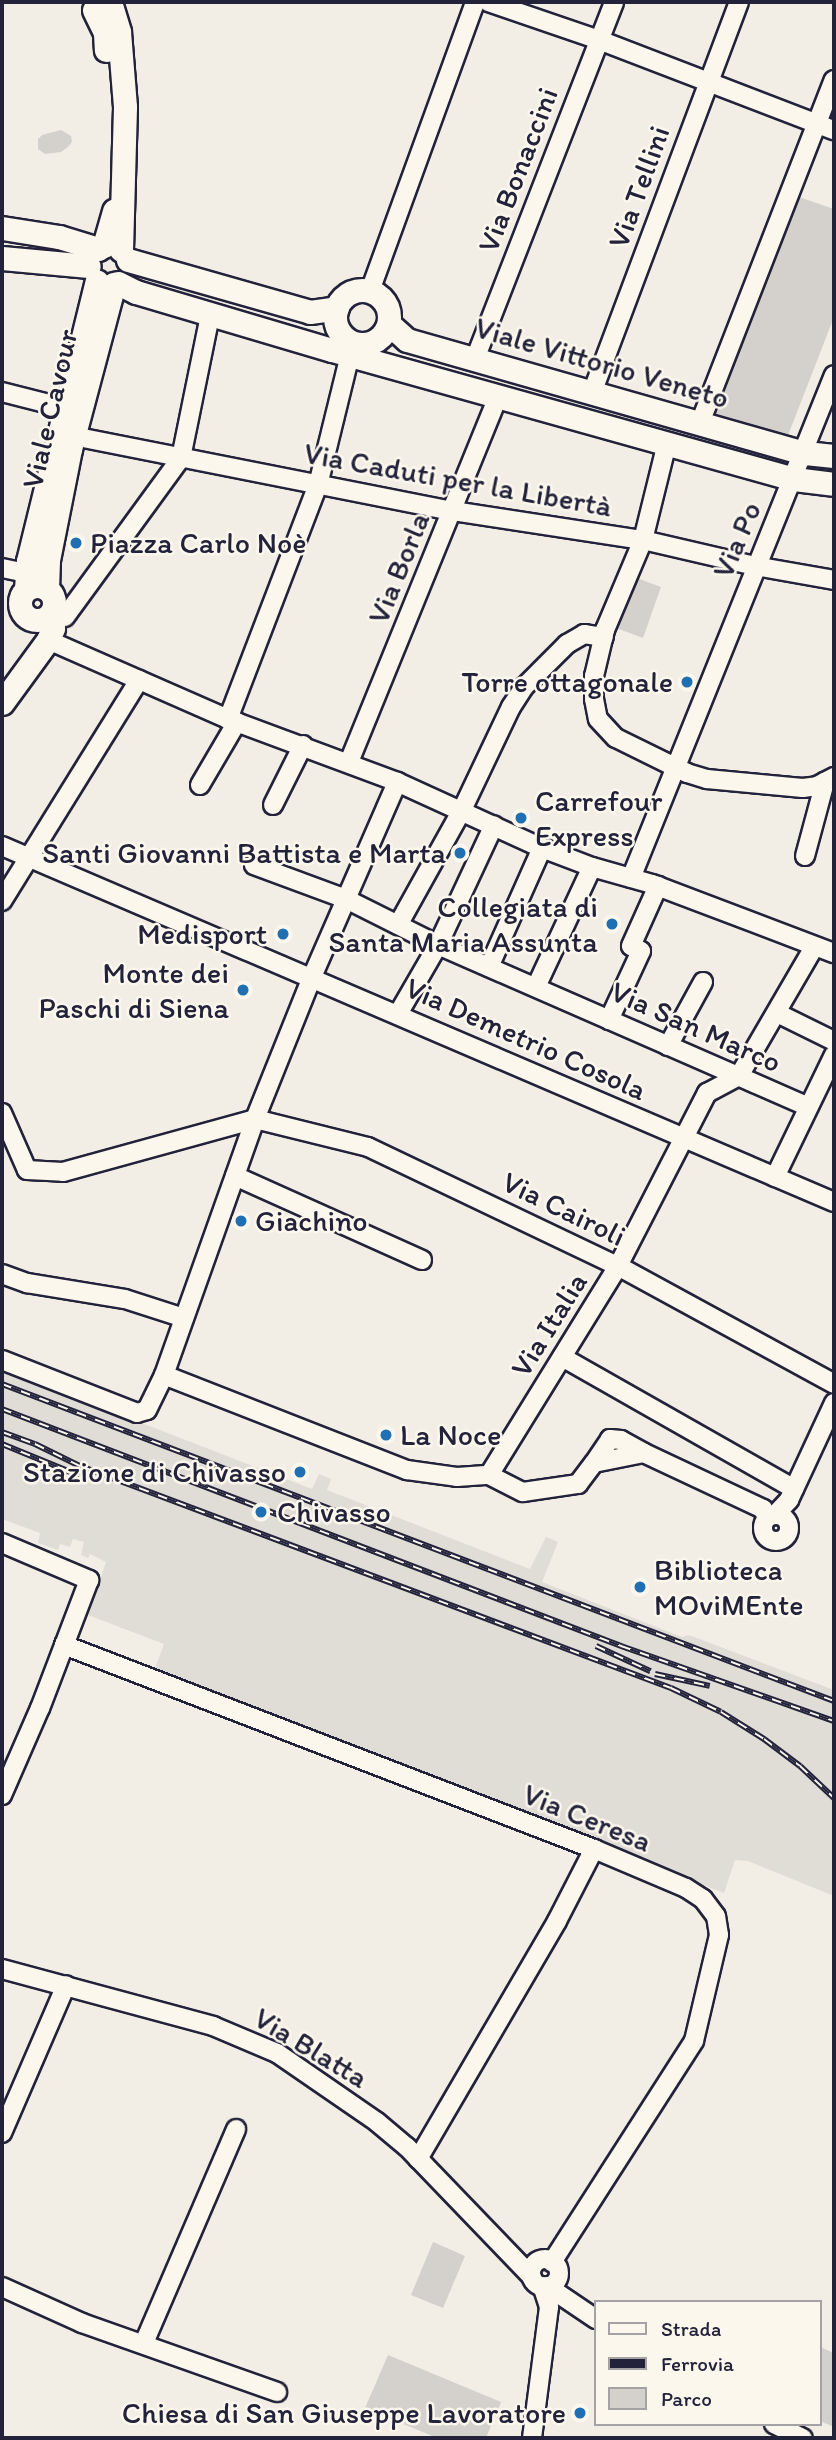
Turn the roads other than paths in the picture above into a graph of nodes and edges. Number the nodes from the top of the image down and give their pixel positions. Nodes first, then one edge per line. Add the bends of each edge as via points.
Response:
1 (475, 2) edge
2 (488, 2) edge
3 (614, 2) edge
4 (739, 2) edge
5 (100, 5) edge
6 (599, 40) junction
7 (834, 80) edge
8 (708, 81) junction
9 (826, 126) edge
10 (2, 228) edge
11 (2, 258) edge
12 (108, 265) junction
13 (370, 291) junction
14 (337, 309) junction
15 (210, 315) junction
16 (389, 324) junction
17 (348, 346) junction
18 (475, 359) junction
19 (834, 375) edge
20 (2, 392) edge
21 (593, 393) junction
22 (498, 396) junction
23 (65, 408) junction
24 (700, 423) junction
25 (73, 436) junction
26 (667, 443) junction
27 (805, 453) junction
28 (834, 456) edge
29 (181, 458) junction
30 (794, 479) junction
31 (834, 484) edge
32 (318, 485) junction
33 (453, 510) junction
34 (643, 540) junction
35 (755, 566) junction
36 (2, 568) edge
37 (834, 580) edge
38 (25, 598) edge
39 (59, 614) junction
40 (604, 637) junction
41 (43, 646) junction
42 (139, 680) junction
43 (2, 703) edge
44 (232, 720) junction
45 (303, 745) junction
46 (349, 762) junction
47 (676, 768) junction
48 (830, 780) edge
49 (397, 782) junction
50 (200, 785) dead end
51 (273, 805) dead end
52 (462, 810) junction
53 (494, 825) junction
54 (2, 846) edge
55 (542, 848) junction
56 (805, 856) dead end
57 (29, 857) junction
58 (254, 865) dead end
59 (592, 867) junction
60 (631, 878) junction
61 (657, 886) junction
62 (346, 899) junction
63 (2, 901) edge
64 (398, 925) junction
65 (438, 945) junction
66 (814, 947) junction
67 (834, 953) edge
68 (489, 967) junction
69 (312, 977) junction
70 (703, 982) dead end
71 (536, 987) junction
72 (777, 1013) junction
73 (398, 1014) junction
74 (610, 1020) junction
75 (834, 1041) edge
76 (668, 1046) junction
77 (834, 1055) edge
78 (739, 1076) junction
79 (808, 1107) junction
80 (2, 1114) edge
81 (255, 1119) junction
82 (682, 1138) junction
83 (234, 1176) junction
84 (775, 1177) junction
85 (834, 1202) edge
86 (422, 1260) dead end
87 (618, 1266) junction
88 (2, 1274) edge
89 (184, 1318) junction
90 (562, 1357) junction
91 (2, 1360) edge
92 (164, 1375) junction
93 (834, 1384) edge
94 (834, 1403) edge
95 (489, 1475) junction
96 (791, 1495) junction
97 (2, 1543) edge
98 (64, 1645) junction
99 (3, 1786) edge
100 (593, 1849) junction
101 (2, 1969) edge
102 (66, 1985) junction
103 (236, 2129) dead end
104 (2, 2133) edge
105 (418, 2159) junction
106 (546, 2277) junction
107 (2, 2287) edge
108 (589, 2315) edge
109 (144, 2343) junction
110 (277, 2392) dead end
111 (778, 2426) edge
112 (531, 2438) edge
113 (803, 2438) edge

1 - 13 street
2 - 6 street
3 - 6 street, Via Bonaccini
4 - 8 street, Via Tellini
5 - 12 main road, Viale Cavour via 119,32 125,107
6 - 8 street
6 - 18 street, Via Bonaccini
7 - 9 street
8 - 9 street
8 - 21 street, Via Tellini
9 - 24 street
10 - 12 main road via 59,237
11 - 12 main road
12 - 14 main road via 310,312
12 - 15 main road via 136,292
12 - 23 main road, Viale Cavour
12 - 25 main road, Viale Cavour
13 - 14 main road via 346,295
13 - 16 main road via 384,300
14 - 17 main road via 338,329
15 - 17 main road
15 - 29 street
16 - 17 main road via 377,340
16 - 18 main road, Viale Vittorio Veneto via 407,340
17 - 22 main road, Viale Vittorio Veneto via 378,362
17 - 32 street
18 - 21 main road, Viale Vittorio Veneto
19 - 27 street, Via Po
20 - 23 street
21 - 24 main road, Viale Vittorio Veneto
22 - 26 main road, Viale Vittorio Veneto
22 - 33 street, Via Borla
23 - 38 main road, Viale Cavour
24 - 27 main road, Viale Vittorio Veneto
25 - 29 street, Via Caduti per la Libertà
25 - 38 main road, Viale Cavour via 48,560
26 - 30 main road, Viale Vittorio Veneto
26 - 34 street
27 - 28 main road, Viale Vittorio Veneto
27 - 30 street, Via Po
29 - 32 street, Via Caduti per la Libertà
29 - 39 street
30 - 31 main road, Viale Vittorio Veneto
30 - 35 street, Via Po
32 - 33 street, Via Caduti per la Libertà
32 - 44 street
33 - 34 street, Via Caduti per la Libertà
33 - 46 street, Via Borla
34 - 35 street, Via Caduti per la Libertà
34 - 40 street
35 - 37 street, Via Caduti per la Libertà
35 - 47 street, Via Po
36 - 38 street
38 - 39 main road via 38,620
38 - 41 main road
39 - 41 main road
40 - 47 street via 594,676 598,719 616,738
40 - 52 street via 584,634 567,644 524,687
41 - 42 street
41 - 43 main road
42 - 44 street
42 - 57 street
44 - 45 street
44 - 50 street
45 - 46 street
45 - 51 street
46 - 49 street
47 - 48 street via 707,779 771,787 803,788
47 - 60 street, Via Po
48 - 56 street
49 - 52 street
49 - 62 street
52 - 53 street
52 - 64 street
53 - 55 street
53 - 65 street
54 - 57 street, Via Demetrio Cosola
55 - 59 street
55 - 68 street
57 - 63 street
57 - 69 street, Via Demetrio Cosola
58 - 62 street, Via San Marco
59 - 60 street
59 - 71 street
60 - 61 street
61 - 66 street
61 - 74 street via 631,946 641,951
62 - 64 street, Via San Marco
62 - 69 street
64 - 65 street, Via San Marco
65 - 68 street, Via San Marco
65 - 73 street
66 - 67 street
66 - 72 street
68 - 71 street, Via San Marco
69 - 73 street, Via Demetrio Cosola
69 - 81 street
70 - 76 street
71 - 74 street, Via San Marco
72 - 75 street
72 - 78 street
73 - 82 street, Via Demetrio Cosola
74 - 76 street, Via San Marco
76 - 78 street, Via San Marco
77 - 79 street
78 - 79 street, Via San Marco
78 - 82 street, Via Italia via 708,1093
79 - 84 street
80 - 81 street via 27,1170 63,1172
81 - 83 street
81 - 87 street, Via Cairoli via 368,1147
82 - 84 street, Via Demetrio Cosola
82 - 87 street, Via Italia
83 - 86 street
83 - 89 street
84 - 85 street, Via Demetrio Cosola
87 - 90 street, Via Italia
87 - 93 street, Via Cairoli
88 - 89 street via 27,1283 125,1300
89 - 92 street
90 - 95 street, Via Italia
90 - 96 street
91 - 92 street via 137,1413 147,1410
92 - 95 street via 407,1470 457,1477
94 - 96 street
95 - 96 street via 523,1492 578,1483 594,1463 644,1453 776,1518
97 - 98 street via 89,1580
98 - 99 street
98 - 100 street, Via Ceresa
100 - 105 street
100 - 106 street, Via Ceresa via 703,1899 716,1916 719,1935 694,2041
101 - 102 street, Via Blatta
102 - 104 street
102 - 105 street, Via Blatta via 213,2026 266,2048 377,2122
103 - 109 street
105 - 106 street, Via Blatta
106 - 108 street, Via Blatta
106 - 112 street via 549,2307
107 - 109 street via 82,2323
109 - 110 street
111 - 113 street

